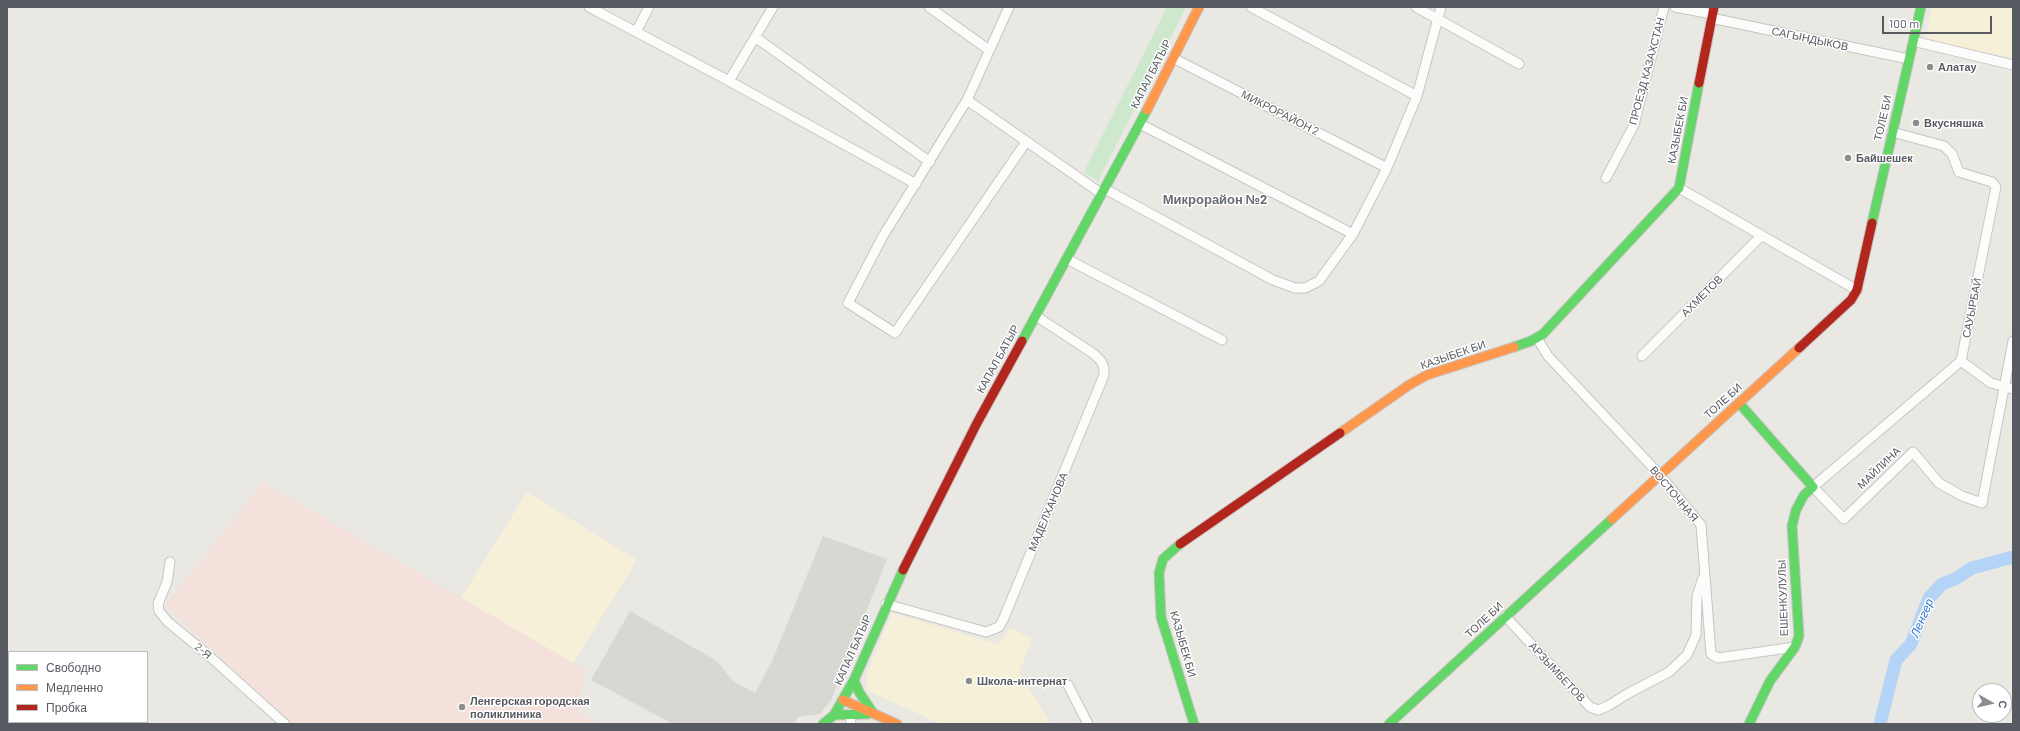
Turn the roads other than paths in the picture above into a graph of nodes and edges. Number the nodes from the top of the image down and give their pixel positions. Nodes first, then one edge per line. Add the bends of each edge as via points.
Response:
1 (589, 7) edge
2 (649, 7) edge
3 (773, 7) edge
4 (929, 7) edge
5 (1010, 7) edge
6 (1199, 7) edge
7 (1251, 7) edge
8 (1416, 7) edge
9 (1441, 7) edge
10 (1664, 7) edge
11 (1675, 7) edge
12 (1921, 7) edge
13 (1712, 13) edge
14 (1437, 18) junction
15 (636, 32) junction
16 (755, 37) junction
17 (1913, 41) junction
18 (989, 50) junction
19 (1173, 58) junction
20 (1909, 59) junction
21 (1519, 64) dead end
22 (2013, 65) edge
23 (729, 81) junction
24 (1417, 96) junction
25 (966, 100) junction
26 (1140, 124) junction
27 (1892, 132) junction
28 (1026, 142) junction
29 (930, 162) junction
30 (1387, 168) junction
31 (1606, 178) dead end
32 (916, 184) junction
33 (1679, 188) junction
34 (1103, 192) junction
35 (1353, 234) junction
36 (1761, 236) junction
37 (1067, 259) junction
38 (1857, 290) junction
39 (1036, 316) junction
40 (1537, 338) junction
41 (1222, 340) dead end
42 (2013, 341) edge
43 (1642, 356) dead end
44 (1961, 362) junction
45 (2009, 388) edge
46 (1739, 403) junction
47 (1659, 474) junction
48 (1813, 487) junction
49 (170, 562) dead end
50 (1705, 575) junction
51 (886, 604) junction
52 (1505, 616) junction
53 (1795, 647) junction
54 (854, 680) junction
55 (1068, 685) dead end
56 (843, 700) junction
57 (850, 714) junction
58 (874, 714) junction
59 (834, 715) junction
60 (1394, 722) edge
61 (285, 724) edge
62 (823, 724) edge
63 (850, 724) edge
64 (897, 724) edge
65 (1088, 724) edge
66 (1194, 724) edge
67 (1748, 724) edge

1 - 15 street
2 - 15 street
3 - 16 street
4 - 18 street
5 - 18 street
6 - 19 main road, КАПАЛ БАТЫР
7 - 24 street
8 - 14 street
9 - 14 street
10 - 31 street, ПРОЕЗД КАЗАХСТАН via 1634,125
11 - 13 street, САГЫНДЫКОВ
12 - 17 main road, ТОЛЕ БИ
13 - 20 street, САГЫНДЫКОВ
13 - 33 main road, КАЗЫБЕК БИ
14 - 21 street
14 - 24 street
15 - 23 street
16 - 23 street
16 - 29 street
17 - 20 main road, ТОЛЕ БИ
17 - 22 street
18 - 25 street
19 - 26 main road, КАПАЛ БАТЫР
19 - 30 street, МИКРОРАЙОН 2
20 - 27 main road, ТОЛЕ БИ
23 - 32 street
24 - 30 street
25 - 28 street
25 - 29 street
26 - 34 main road, КАПАЛ БАТЫР
26 - 35 street
27 - 38 main road, ТОЛЕ БИ
27 - 44 street, САУЫРБАЙ via 1944,146 1952,154 1959,172 1992,182 1996,187
28 - 32 street via 895,333 848,303 883,236
28 - 34 street
29 - 32 street
30 - 35 street
33 - 36 street
33 - 40 main road, КАЗЫБЕК БИ
34 - 35 street via 1273,280 1295,288 1305,288 1319,281
34 - 37 main road, КАПАЛ БАТЫР
36 - 38 street
36 - 43 street, АХМЕТОВ
37 - 39 main road, КАПАЛ БАТЫР
37 - 41 street
38 - 46 main road, ТОЛЕ БИ via 1851,300
39 - 51 main road, КАПАЛ БАТЫР via 969,437 914,543
39 - 51 street, МАДЕЛХАНОВА via 1094,354 1101,361 1104,375 1003,620 999,627 986,632
40 - 47 street, ВОСТОЧНАЯ via 1548,356
40 - 66 main road, КАЗЫБЕК БИ via 1427,375 1409,385 1172,550 1163,559 1160,573 1161,617
42 - 45 street, МАЙЛИНА
44 - 45 street via 1991,383
44 - 48 street
45 - 48 street, МАЙЛИНА via 1982,503 1962,496 1939,482 1913,452 1844,519
46 - 47 main road, ТОЛЕ БИ
46 - 48 main road, МАЙЛИНА
47 - 50 street, ВОСТОЧНАЯ via 1701,525
47 - 52 main road, ТОЛЕ БИ
48 - 53 main road, ЕШЕНКУЛУЛЫ via 1804,495 1796,510 1792,526 1798,636
49 - 61 street, 2-Я via 167,582 158,604 159,611 168,622
50 - 52 street, АРЗЫМБЕТОВ via 1697,596 1696,635 1687,655 1669,672 1598,710 1590,707
50 - 53 street, ВОСТОЧНАЯ via 1711,654 1718,658
51 - 54 main road, КАПАЛ БАТЫР
52 - 60 main road, ТОЛЕ БИ
53 - 67 main road, ЕШЕНКУЛУЛЫ via 1770,681
54 - 56 main road, КАПАЛ БАТЫР
54 - 58 main road
55 - 65 street
56 - 58 main road
56 - 59 main road, КАПАЛ БАТЫР
57 - 58 main road
57 - 59 main road
57 - 63 street
58 - 64 main road
59 - 62 main road, КАПАЛ БАТЫР

